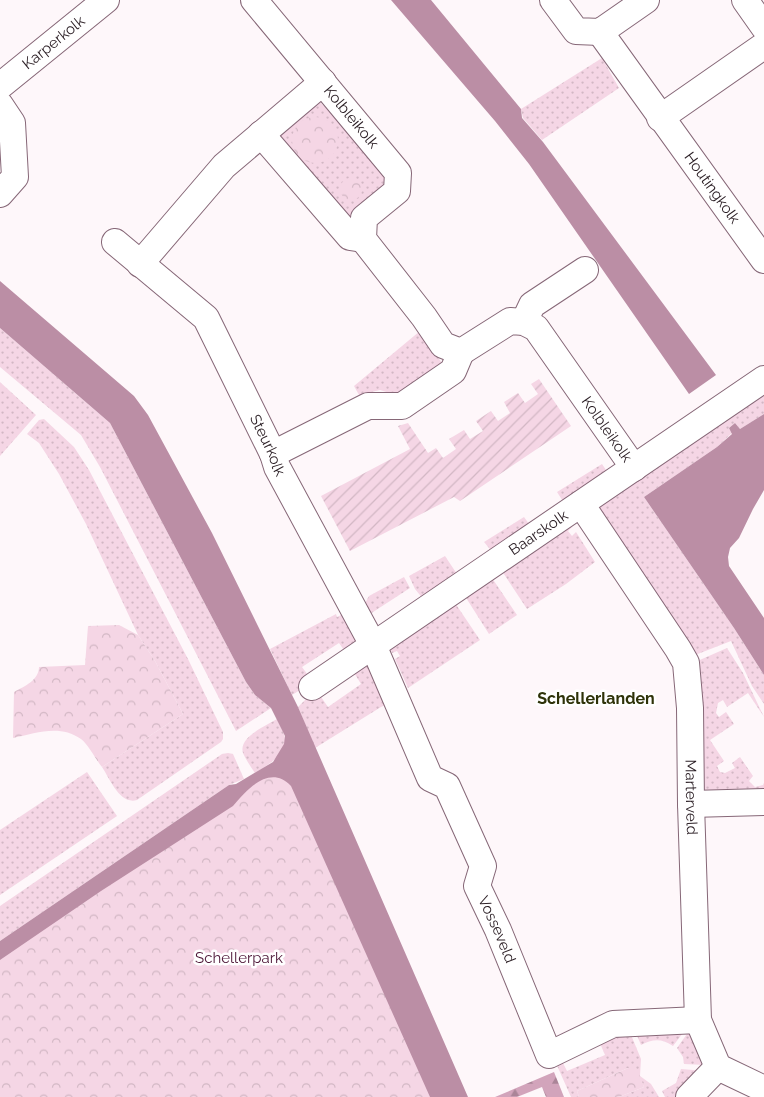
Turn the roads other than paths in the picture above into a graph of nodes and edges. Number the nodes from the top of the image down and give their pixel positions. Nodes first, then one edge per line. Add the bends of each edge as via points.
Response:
1 (106, 0) edge
2 (254, 0) edge
3 (553, 0) edge
4 (646, 0) edge
5 (745, 0) edge
6 (600, 32) junction
7 (763, 37) edge
8 (322, 82) junction
9 (0, 86) edge
10 (0, 105) edge
11 (660, 118) junction
12 (261, 134) junction
13 (0, 194) edge
14 (364, 239) junction
15 (115, 242) dead end
16 (764, 260) edge
17 (140, 264) junction
18 (585, 270) dead end
19 (524, 322) junction
20 (461, 352) junction
21 (764, 379) edge
22 (273, 454) junction
23 (634, 468) junction
24 (581, 504) junction
25 (373, 645) junction
26 (312, 687) dead end
27 (764, 802) edge
28 (691, 804) junction
29 (698, 1020) junction
30 (718, 1067) junction
31 (764, 1089) edge
32 (690, 1097) edge

1 - 9 street, Karperkolk
2 - 8 street, Kolbleikolk
3 - 6 street via 576,31
4 - 6 street
5 - 7 street
6 - 11 street, Houtingkolk
7 - 11 street
8 - 12 street
8 - 14 street, Kolbleikolk via 398,173 397,191 364,218
10 - 13 street via 12,123 15,177
11 - 16 street, Houtingkolk
12 - 14 street via 350,237
12 - 17 street via 224,166
14 - 20 street via 443,344
15 - 17 street, Steurkolk
17 - 22 street, Steurkolk via 206,318
18 - 19 street via 532,305
19 - 20 street via 510,321
19 - 23 street, Kolbleikolk via 536,328
20 - 22 street via 453,371 402,406 368,406
21 - 23 street, Baarskolk
22 - 25 street, Steurkolk
23 - 24 street, Baarskolk
24 - 25 street, Baarskolk
24 - 28 street, Marterveld via 686,663
25 - 26 street, Baarskolk
25 - 29 street, Vosseveld via 430,778 447,786 479,858 482,866 476,886 498,930 549,1054 613,1024
27 - 28 street
28 - 29 street, Marterveld
29 - 30 street, Marterveld
30 - 31 street
30 - 32 street

